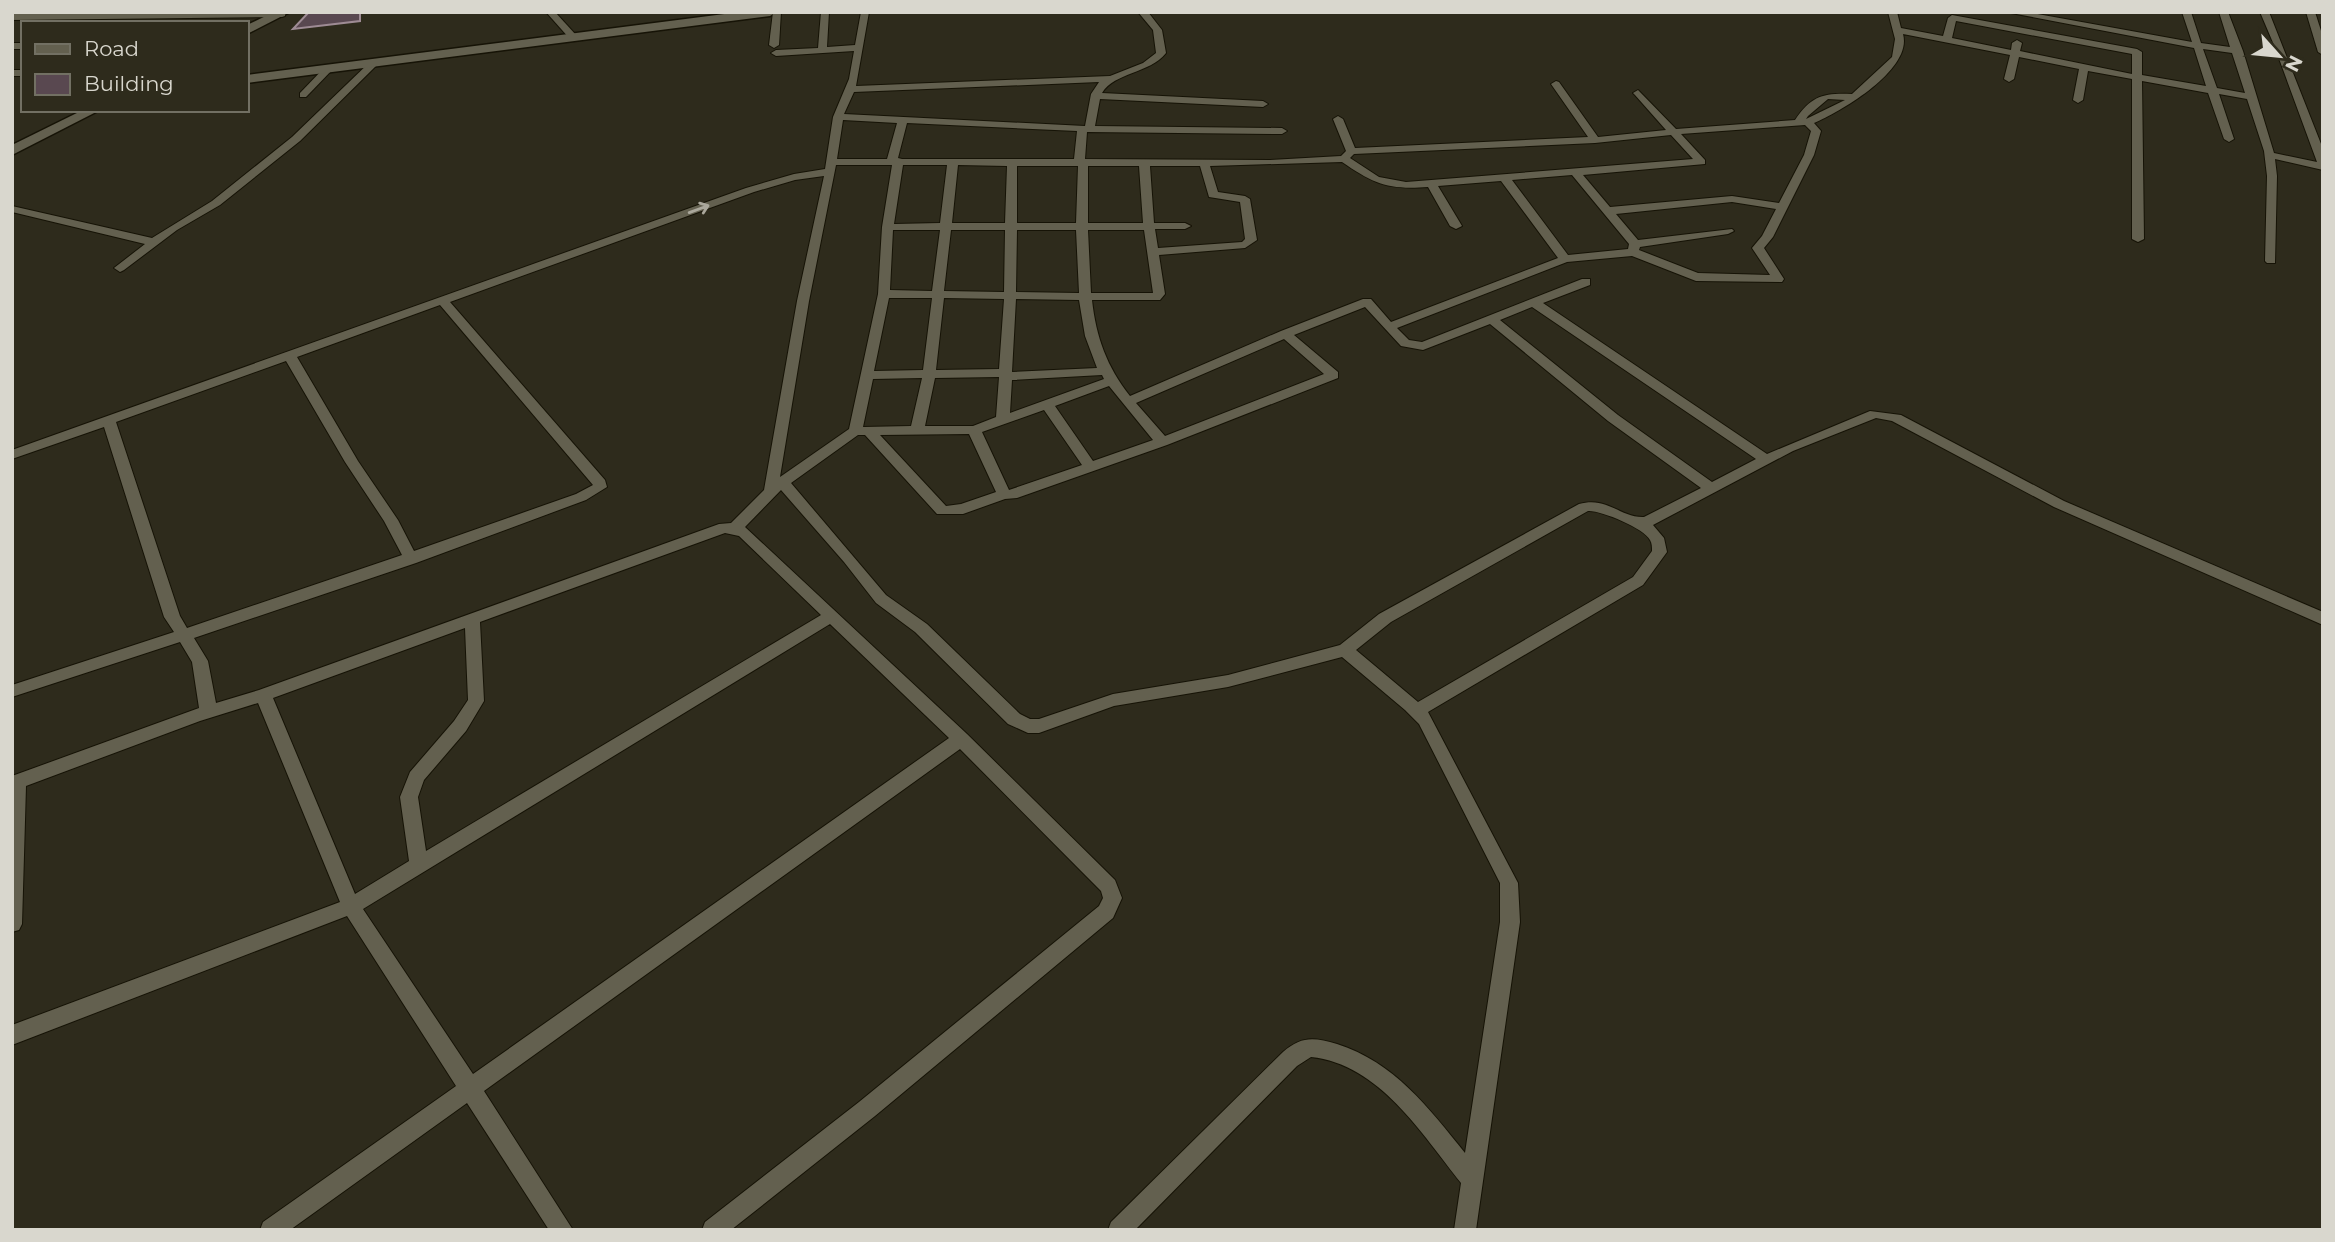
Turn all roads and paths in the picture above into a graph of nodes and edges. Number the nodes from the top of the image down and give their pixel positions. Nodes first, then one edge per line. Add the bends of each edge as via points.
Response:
1 (550, 12) edge
2 (770, 12) edge
3 (777, 12) edge
4 (825, 12) edge
5 (865, 12) edge
6 (1142, 12) edge
7 (1892, 12) edge
8 (2012, 12) edge
9 (2084, 12) edge
10 (2186, 12) edge
11 (2223, 12) edge
12 (2264, 12) edge
13 (2310, 12) edge
14 (204, 13) edge
15 (283, 13) edge
16 (13, 14) edge
17 (144, 14) edge
18 (2082, 26) junction
19 (2013, 29) junction
20 (248, 30) edge
21 (1898, 30) junction
22 (573, 37) junction
23 (1947, 40) junction
24 (2199, 46) junction
25 (858, 48) junction
26 (821, 50) junction
27 (2238, 51) junction
28 (2323, 52) edge
29 (2016, 53) junction
30 (375, 62) junction
31 (2084, 67) junction
32 (328, 68) junction
33 (2135, 77) junction
34 (248, 79) edge
35 (1113, 79) junction
36 (2009, 79) dead end
37 (1556, 84) dead end
38 (849, 89) junction
39 (2214, 91) junction
40 (1637, 93) dead end
41 (303, 95) dead end
42 (1097, 96) junction
43 (1854, 97) junction
44 (2251, 97) junction
45 (2078, 100) dead end
46 (1263, 104) dead end
47 (90, 112) edge
48 (838, 117) junction
49 (1338, 119) dead end
50 (903, 121) junction
51 (1803, 123) junction
52 (1086, 129) junction
53 (1282, 131) dead end
54 (1672, 132) junction
55 (2229, 139) dead end
56 (1595, 140) junction
57 (12, 151) edge
58 (1347, 155) junction
59 (2270, 155) junction
60 (895, 161) junction
61 (953, 162) junction
62 (1012, 162) junction
63 (1081, 163) junction
64 (1144, 163) junction
65 (1204, 163) junction
66 (2323, 166) edge
67 (830, 167) junction
68 (1574, 172) junction
69 (1504, 177) junction
70 (1431, 183) junction
71 (1782, 207) junction
72 (12, 209) edge
73 (1608, 211) junction
74 (945, 226) junction
75 (1011, 226) junction
76 (1082, 226) junction
77 (1185, 226) dead end
78 (1457, 226) dead end
79 (888, 227) junction
80 (1149, 227) junction
81 (1728, 231) dead end
82 (2138, 239) dead end
83 (153, 242) junction
84 (1634, 248) junction
85 (1153, 252) junction
86 (1565, 259) junction
87 (2271, 261) dead end
88 (120, 268) dead end
89 (1586, 282) dead end
90 (884, 294) junction
91 (938, 295) junction
92 (1010, 296) junction
93 (1086, 296) junction
94 (1534, 303) junction
95 (446, 305) junction
96 (1493, 320) junction
97 (1389, 327) junction
98 (1285, 334) junction
99 (293, 359) junction
100 (929, 374) junction
101 (1005, 374) junction
102 (867, 375) junction
103 (1109, 376) junction
104 (1130, 401) junction
105 (1047, 404) junction
106 (1003, 421) junction
107 (110, 425) junction
108 (917, 430) junction
109 (974, 430) junction
110 (862, 431) junction
111 (1162, 442) junction
112 (12, 455) edge
113 (1765, 459) junction
114 (12, 464) edge
115 (1090, 467) junction
116 (777, 487) junction
117 (1711, 488) junction
118 (1004, 494) junction
119 (1643, 523) junction
120 (734, 528) junction
121 (411, 559) junction
122 (831, 616) junction
123 (2322, 618) edge
124 (472, 619) junction
125 (184, 636) junction
126 (1345, 650) junction
127 (12, 691) edge
128 (263, 695) junction
129 (1417, 711) junction
130 (208, 712) junction
131 (961, 739) junction
132 (15, 783) edge
133 (419, 865) junction
134 (351, 906) junction
135 (12, 924) edge
136 (12, 1035) edge
137 (469, 1090) junction
138 (1472, 1179) junction
139 (271, 1230) edge
140 (562, 1230) edge
141 (713, 1230) edge
142 (1119, 1230) edge
143 (1465, 1230) edge

1 - 22 street
2 - 22 main road
3 - 26 street via 775,49
4 - 26 street
5 - 25 street
6 - 35 street via 1161,32 1161,53 1153,62
7 - 21 street
8 - 18 street
8 - 19 street
9 - 18 street
10 - 24 street
11 - 27 street
12 - 66 street
13 - 28 street
14 - 15 street
14 - 17 street
15 - 20 main road
16 - 17 street
18 - 24 street
19 - 23 street via 1952,18
19 - 29 street
19 - 33 street via 2137,52
21 - 23 street
21 - 43 street via 1897,58
22 - 30 main road
23 - 29 street
24 - 27 street
24 - 39 street
25 - 26 street
25 - 38 street
27 - 44 street
29 - 31 street
29 - 36 street
30 - 32 main road
30 - 83 street via 286,147 216,203
31 - 33 street
31 - 45 street
32 - 34 main road
32 - 41 street
33 - 39 street
33 - 82 street
35 - 38 street
35 - 42 street
37 - 56 street
38 - 48 street
39 - 44 street
39 - 55 street
40 - 54 street
42 - 46 street
42 - 52 street
43 - 51 street via 1839,109
43 - 51 street via 1826,96 1804,114
44 - 59 street
47 - 57 main road
48 - 50 street
48 - 67 street
49 - 58 street
50 - 52 street
50 - 60 street
51 - 54 street
51 - 71 street via 1816,131
52 - 53 street
52 - 63 street
54 - 56 street
54 - 68 street via 1701,162
56 - 58 street
58 - 65 street
58 - 70 street via 1385,183
59 - 66 street
59 - 87 street
60 - 61 street
60 - 67 street
60 - 79 street
61 - 62 street
61 - 74 street
62 - 63 street
62 - 75 street
63 - 64 street
63 - 76 street
64 - 65 street
64 - 80 street
65 - 85 street via 1213,195 1245,199 1251,240 1245,245
95 -> 67 street via 646,236 658,229 658,224 772,183
67 - 116 street via 803,301
68 - 69 street
68 - 73 street
69 - 70 street
69 - 86 street
70 - 78 street
71 - 73 street via 1732,199
71 - 84 street via 1758,248 1778,279 1696,277
72 - 83 street
73 - 84 street
74 - 75 street
74 - 79 street
74 - 91 street
75 - 76 street
75 - 92 street
76 - 80 street
76 - 93 street
77 - 80 street
79 - 90 street
80 - 85 street
81 - 84 street
83 - 88 street
84 - 86 street
85 - 93 street via 1156,297
86 - 97 street
89 - 94 street
90 - 91 street
90 - 102 street
91 - 92 street
91 - 100 street
92 - 93 street
92 - 101 street
93 - 103 street via 1097,356
94 - 96 street
94 - 113 street
95 - 99 street
95 - 121 street via 600,487
96 - 97 street via 1418,346 1405,343
96 - 117 street via 1613,418
97 - 98 street via 1367,302
98 - 104 street
98 - 111 street via 1333,375
99 - 107 street
99 - 121 street
100 - 101 street
100 - 102 street
100 - 108 street
101 - 103 street
101 - 106 street
102 - 110 street
103 - 104 street
103 - 105 street
104 - 111 street
105 - 106 street
105 - 115 street
106 - 109 street
107 - 112 street
107 - 114 street
107 - 125 street via 172,617
108 - 109 street
108 - 110 street
109 - 118 street
110 - 116 street
110 - 118 street via 942,511 963,509
111 - 115 street
113 - 117 street
113 - 123 street via 1863,417 1885,414 2059,504
115 - 118 street
116 - 120 street
116 - 126 street via 849,558 881,599 920,628 1021,724 1039,726 1126,697 1228,681
117 - 119 street
119 - 126 street via 1632,523 1599,505 1584,507 1385,618
119 - 129 street via 1657,538 1660,552 1638,581
120 - 122 street via 744,532
120 - 124 street
121 - 125 street
122 - 131 street
122 - 133 street
124 - 128 street
124 - 133 street via 476,701 416,777 408,797
125 - 127 street
125 - 130 street via 200,661
126 - 129 street
128 - 130 street
128 - 134 street
129 - 138 street via 1502,866 1511,899
130 - 132 street
131 - 137 street
131 - 141 street via 1108,886 1113,898 1106,912
132 - 135 street
133 - 134 street
134 - 136 street
134 - 137 street
137 - 139 street
137 - 140 street
138 - 142 street via 1386,1079 1335,1052 1303,1049
138 - 143 street

